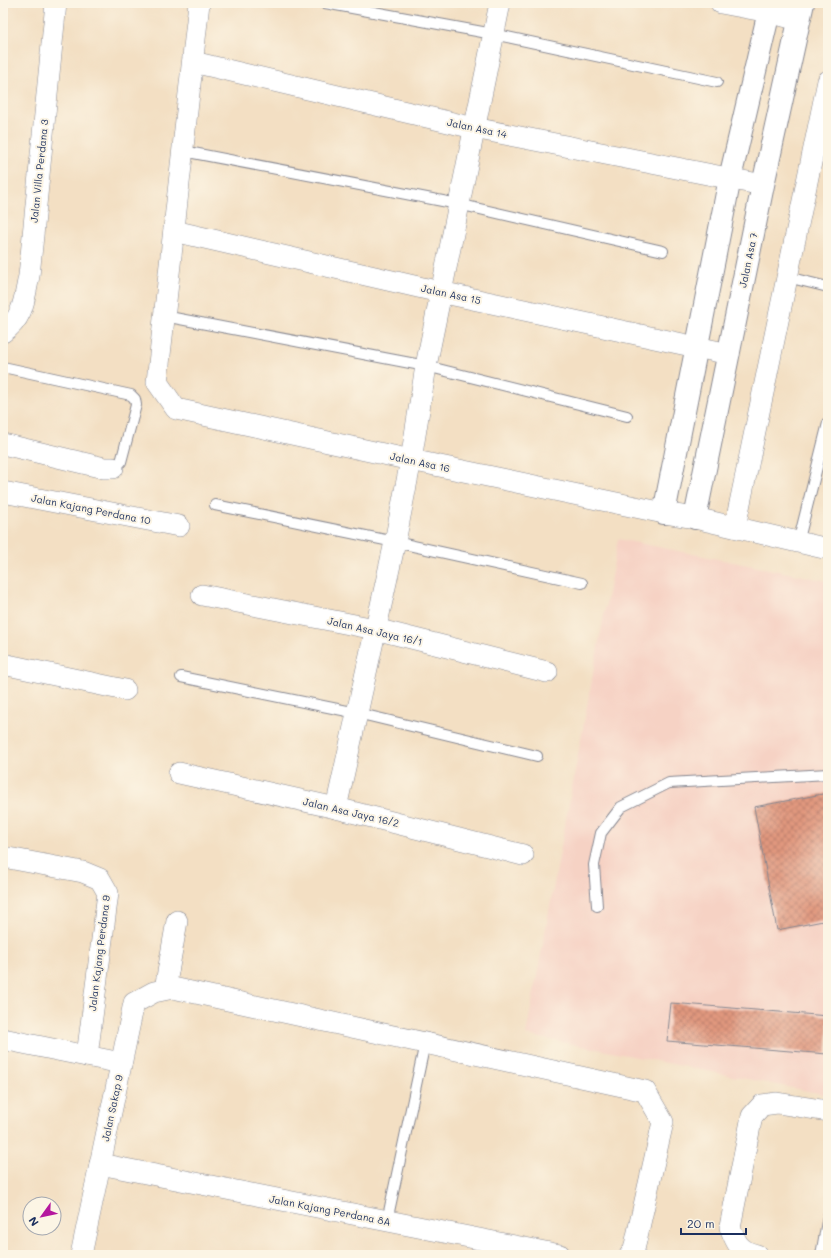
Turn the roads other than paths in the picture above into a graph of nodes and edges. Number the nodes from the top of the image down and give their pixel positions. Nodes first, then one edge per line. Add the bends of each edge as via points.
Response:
1 (56, 3) edge
2 (199, 3) edge
3 (325, 3) edge
4 (500, 3) edge
5 (721, 3) edge
6 (770, 8) edge
7 (801, 12) edge
8 (493, 34) junction
9 (193, 62) junction
10 (828, 81) edge
11 (716, 82) dead end
12 (474, 128) junction
13 (183, 151) junction
14 (730, 178) junction
15 (763, 185) junction
16 (458, 204) junction
17 (174, 231) junction
18 (663, 251) dead end
19 (787, 277) junction
20 (828, 287) edge
21 (440, 292) junction
22 (164, 316) junction
23 (3, 332) edge
24 (696, 347) junction
25 (729, 354) junction
26 (3, 366) edge
27 (426, 366) junction
28 (627, 416) dead end
29 (828, 423) edge
30 (3, 444) edge
31 (411, 460) junction
32 (113, 468) joint
33 (3, 492) edge
34 (215, 505) dead end
35 (664, 513) junction
36 (695, 518) junction
37 (179, 526) dead end
38 (735, 527) junction
39 (395, 542) junction
40 (798, 543) junction
41 (828, 550) edge
42 (582, 583) dead end
43 (202, 595) dead end
44 (374, 629) junction
45 (3, 664) edge
46 (547, 672) dead end
47 (181, 677) dead end
48 (125, 690) dead end
49 (357, 713) junction
50 (537, 756) dead end
51 (179, 773) dead end
52 (828, 774) edge
53 (336, 808) junction
54 (523, 854) dead end
55 (3, 857) edge
56 (597, 906) dead end
57 (177, 921) dead end
58 (169, 989) junction
59 (3, 1039) edge
60 (425, 1043) junction
61 (87, 1056) junction
62 (121, 1063) junction
63 (828, 1111) edge
64 (100, 1164) junction
65 (828, 1216) edge
66 (387, 1221) junction
67 (749, 1252) edge
68 (81, 1255) edge
69 (560, 1255) edge
70 (630, 1255) edge
71 (821, 1255) edge

1 - 23 street, Jalan Villa Perdana 3 via 29,276 22,310 16,322
2 - 9 street
3 - 8 lane
4 - 8 street
5 - 6 street
6 - 7 street
6 - 14 street
7 - 15 street, Jalan Asa 7
8 - 11 lane
8 - 12 street
9 - 12 street, Jalan Asa 14
9 - 13 street
10 - 19 street
12 - 14 street, Jalan Asa 14
12 - 16 street
13 - 16 lane
13 - 17 street
14 - 15 street, Jalan Asa 14
14 - 24 street
15 - 25 street, Jalan Asa 7
16 - 18 lane
16 - 21 street
17 - 21 street, Jalan Asa 15
17 - 22 street
19 - 20 lane
19 - 38 street
21 - 24 street, Jalan Asa 15
21 - 27 street
22 - 27 lane
22 - 31 street, Jalan Asa 16 via 157,382 176,409
24 - 25 street, Jalan Asa 15
24 - 35 street
25 - 36 street, Jalan Asa 7
26 - 32 lane via 131,395 136,405 121,462
27 - 28 lane
27 - 31 street
29 - 40 lane
30 - 32 street
31 - 35 street, Jalan Asa 16
31 - 39 street
33 - 37 street, Jalan Kajang Perdana 10
34 - 39 lane
35 - 36 street, Jalan Asa 16
36 - 38 street, Jalan Asa 16
38 - 40 street, Jalan Asa 16
39 - 42 lane
39 - 44 street
40 - 41 street, Jalan Asa 16
43 - 44 street, Jalan Asa Jaya 16/1
44 - 46 street, Jalan Asa Jaya 16/1
44 - 49 street
45 - 48 street
47 - 49 lane
49 - 50 lane
49 - 53 street
51 - 53 street, Jalan Asa Jaya 16/2
52 - 56 lane via 669,783 620,807 601,833 594,865
53 - 54 street, Jalan Asa Jaya 16/2
55 - 61 street, Jalan Kajang Perdana 9 via 83,872 100,879 108,893
57 - 58 street
58 - 60 street
58 - 62 street, Jalan Sakap 9 via 154,992 134,1003
59 - 61 street
60 - 66 lane
60 - 70 street via 645,1091 663,1122 633,1254
61 - 62 street
62 - 64 street, Jalan Sakap 9
63 - 67 street via 777,1103 762,1105 752,1116 730,1226 734,1238
64 - 66 street, Jalan Kajang Perdana 8A
64 - 68 street, Jalan Sakap 9
65 - 71 lane
66 - 69 street, Jalan Kajang Perdana 8A

